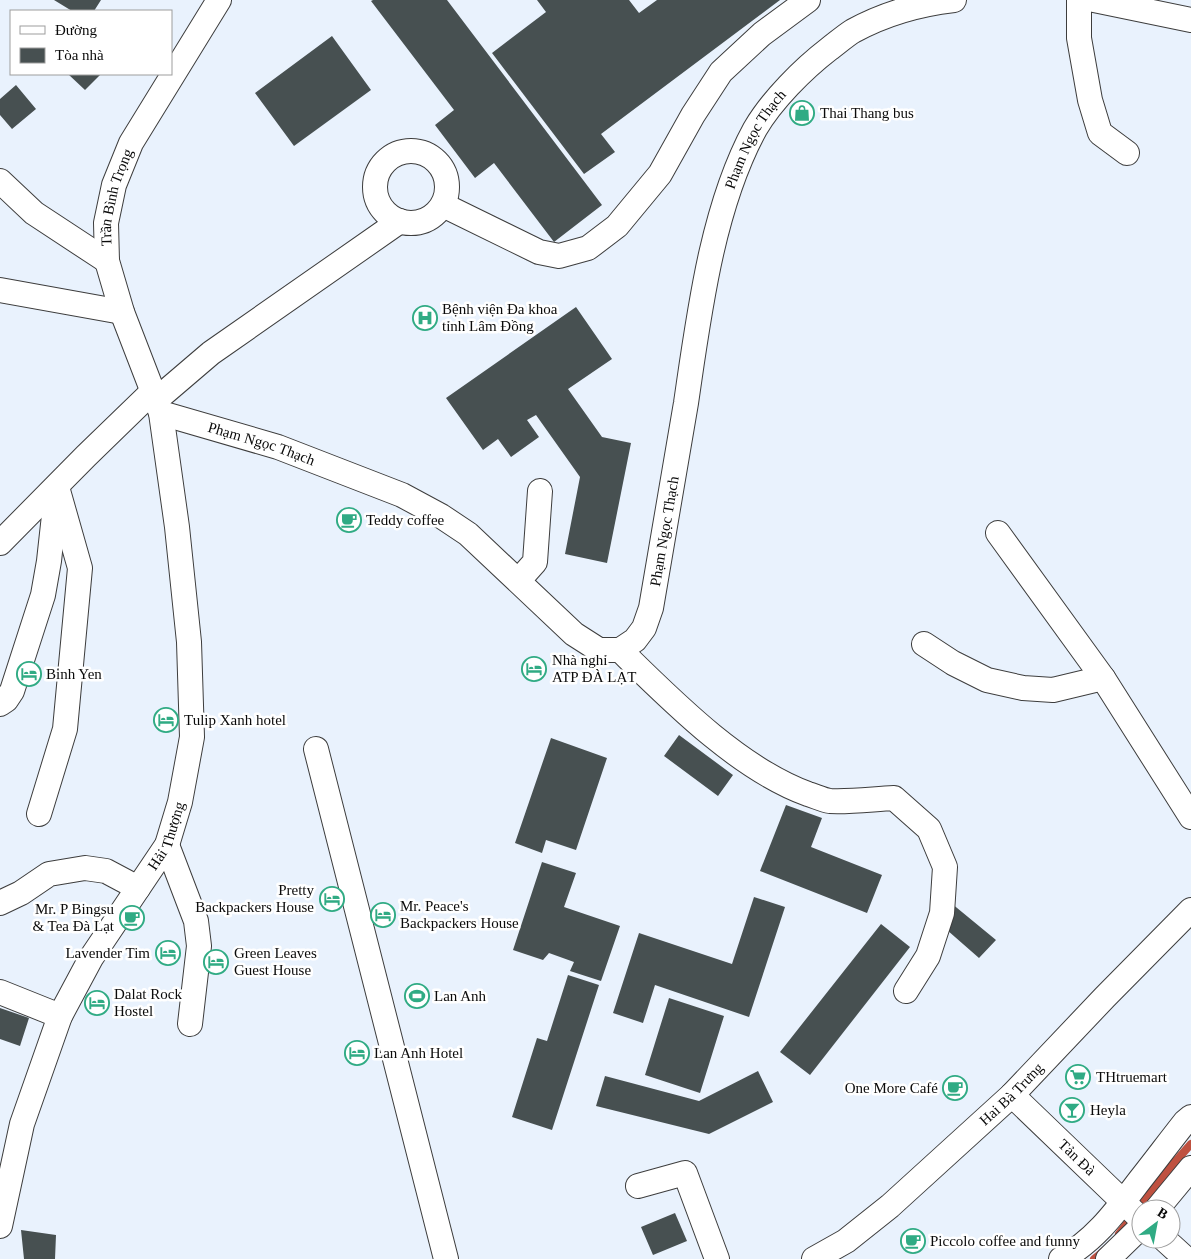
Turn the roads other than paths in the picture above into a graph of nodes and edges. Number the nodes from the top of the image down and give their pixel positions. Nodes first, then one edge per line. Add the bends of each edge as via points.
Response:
1 (219, 0) edge
2 (808, 0) edge
3 (954, 0) edge
4 (1079, 0) edge
5 (1094, 0) edge
6 (1191, 20) edge
7 (1127, 153) dead end
8 (0, 181) edge
9 (443, 205) junction
10 (400, 221) junction
11 (107, 261) junction
12 (0, 290) edge
13 (122, 312) junction
14 (157, 401) junction
15 (57, 487) junction
16 (540, 491) dead end
17 (998, 533) dead end
18 (0, 544) edge
19 (519, 580) junction
20 (924, 644) dead end
21 (620, 650) junction
22 (1103, 678) junction
23 (0, 704) edge
24 (316, 749) dead end
25 (39, 814) dead end
26 (1191, 817) edge
27 (166, 845) junction
28 (138, 888) junction
29 (0, 903) edge
30 (1191, 910) edge
31 (906, 991) dead end
32 (0, 992) edge
33 (60, 1016) junction
34 (190, 1024) dead end
35 (1012, 1095) junction
36 (1191, 1117) edge
37 (1191, 1168) edge
38 (638, 1186) dead end
39 (1165, 1199) edge
40 (1123, 1202) junction
41 (1131, 1210) edge
42 (0, 1226) edge
43 (1131, 1237) edge
44 (1175, 1249) edge
45 (446, 1259) edge
46 (717, 1259) edge
47 (814, 1259) edge
48 (1061, 1259) edge
49 (1108, 1259) edge
50 (1186, 1259) edge

1 - 11 street, Trần Bình Trọng via 128,152 114,185 106,223
2 - 9 street via 762,34 721,72 660,174 617,226 588,248 559,256 539,252
3 - 21 street, Phạm Ngọc Thạch via 890,14 853,32 811,63 771,106 756,129 736,171 718,227 697,328 652,608 635,640
4 - 7 street via 1079,38 1090,100 1100,133
5 - 6 street
8 - 11 street via 34,213
9 - 10 street via 424,221
9 - 10 street via 447,181 435,160 413,151 391,157 377,175 375,186 382,208
10 - 14 street via 211,353
11 - 13 street, Trần Bình Trọng
12 - 13 street
13 - 14 street, Trần Bình Trọng
14 - 15 street via 86,456
14 - 19 street, Phạm Ngọc Thạch via 402,495 468,534
14 - 27 street, Hải Thượng via 177,527 189,642 192,737 180,802
15 - 18 street
15 - 23 street via 43,595 12,691
15 - 25 street via 80,568 65,729
16 - 19 street via 535,562
17 - 22 street
19 - 21 street, Phạm Ngọc Thạch via 574,634 599,650
20 - 22 street via 987,680 1023,688 1053,690
21 - 31 street via 710,733 788,786 828,801 894,798 929,829 945,867 942,913 928,956
22 - 26 street
24 - 45 street
27 - 28 street, Hải Thượng
27 - 34 street via 196,921 199,946
28 - 29 street via 106,871 85,868 49,874
28 - 33 street, Hải Thượng via 91,958
30 - 35 street, Hai Bà Trưng
32 - 33 street
33 - 42 street, Hải Thượng via 22,1124
35 - 40 street, Tản Đà
35 - 47 street, Hai Bà Trưng via 890,1206 846,1241
36 - 40 street
37 - 39 street
38 - 46 street via 685,1173
40 - 41 street, Tản Đà
40 - 48 street via 1100,1230
43 - 49 street
44 - 50 street

